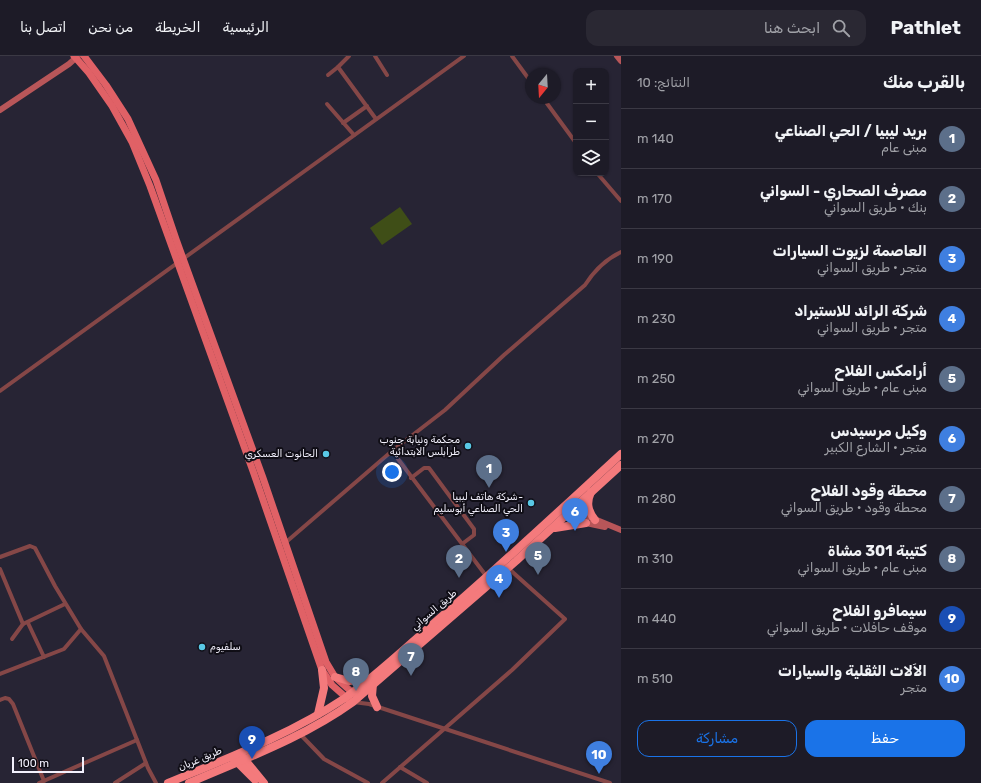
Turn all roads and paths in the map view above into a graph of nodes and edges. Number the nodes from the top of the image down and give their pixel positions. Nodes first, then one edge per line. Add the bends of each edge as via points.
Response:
1 (84, 56) edge
2 (349, 56) edge
3 (375, 56) edge
4 (464, 56) edge
5 (512, 56) edge
6 (617, 56) edge
7 (76, 57) edge
8 (621, 61) edge
9 (338, 67) junction
10 (388, 74) dead end
11 (525, 74) edge
12 (328, 75) dead end
13 (327, 104) dead end
14 (547, 104) edge
15 (367, 106) junction
16 (0, 110) edge
17 (376, 119) junction
18 (343, 123) junction
19 (354, 135) junction
20 (574, 140) edge
21 (599, 176) edge
22 (621, 202) edge
23 (621, 252) edge
24 (180, 261) junction
25 (0, 391) edge
26 (392, 451) junction
27 (621, 454) edge
28 (621, 465) edge
29 (411, 478) junction
30 (591, 492) junction
31 (566, 511) junction
32 (594, 520) junction
33 (586, 523) junction
34 (613, 528) junction
35 (550, 529) junction
36 (621, 530) edge
37 (286, 543) junction
38 (462, 544) junction
39 (280, 549) junction
40 (0, 557) edge
41 (508, 568) junction
42 (0, 569) edge
43 (488, 577) junction
44 (65, 604) junction
45 (28, 623) junction
46 (23, 624) junction
47 (81, 629) junction
48 (12, 639) dead end
49 (44, 657) junction
50 (322, 670) junction
51 (0, 674) edge
52 (335, 677) junction
53 (372, 681) junction
54 (348, 695) junction
55 (0, 700) edge
56 (356, 700) junction
57 (373, 705) junction
58 (318, 714) junction
59 (295, 727) junction
60 (444, 730) junction
61 (300, 734) junction
62 (137, 740) junction
63 (238, 758) junction
64 (146, 763) junction
65 (400, 767) junction
66 (41, 782) edge
67 (115, 783) edge
68 (156, 783) edge
69 (168, 783) edge
70 (189, 783) edge
71 (258, 783) edge
72 (264, 783) edge
73 (368, 783) edge
74 (382, 783) edge
75 (427, 783) edge
76 (610, 783) edge

1 - 24 main road via 116,100 138,140 156,180
2 - 9 street
3 - 10 street
4 - 17 street
5 - 11 street
6 - 8 street
7 - 16 street
7 - 24 main road via 103,93 132,142
9 - 12 street
9 - 15 street
13 - 18 street
14 - 20 street
15 - 17 street
15 - 18 street
17 - 19 street
18 - 19 street
19 - 24 street
21 - 22 street
23 - 26 street via 612,256 592,274 585,285 445,410
24 - 25 street
24 - 37 main road
24 - 39 main road
26 - 29 street
26 - 37 street
27 - 31 highway, طريق السواني
28 - 30 highway, طريق السواني
29 - 38 street
29 - 38 street via 424,468 430,468 474,529 474,535
30 - 31 highway, طريق السواني
30 - 32 highway via 589,509
31 - 32 street
31 - 33 street
31 - 35 highway, طريق السواني
31 - 43 highway, طريق السواني
32 - 34 street
33 - 34 street
33 - 35 highway
34 - 36 street
35 - 41 highway, طريق السواني
37 - 39 street
37 - 52 main road via 326,662
38 - 43 street
39 - 50 main road
40 - 44 street via 32,546
41 - 53 highway, طريق السواني
41 - 60 street via 565,619
42 - 46 street
43 - 53 highway, طريق السواني
44 - 45 street
44 - 47 street
45 - 46 street
45 - 49 street
46 - 48 street
47 - 49 street via 64,649
47 - 62 street via 104,656
49 - 51 street
50 - 54 main road via 332,685
50 - 58 highway via 324,692
52 - 53 highway via 349,681
52 - 54 main road
53 - 54 highway, طريق السواني
53 - 56 highway, طريق السواني
53 - 57 highway
54 - 56 main road
54 - 58 highway, طريق السواني
55 - 66 street via 9,699 12,704
56 - 57 street
56 - 57 street
56 - 61 highway, طريق السواني
57 - 60 street
58 - 59 highway, طريق السواني
59 - 61 street
59 - 63 highway, طريق السواني
60 - 65 street
60 - 76 street
61 - 63 highway, طريق السواني
61 - 73 street via 324,759
62 - 64 street
62 - 66 street
63 - 69 highway, طريق غريان
63 - 70 highway, طريق غريان
63 - 71 highway
63 - 72 highway
64 - 67 street
64 - 68 street
65 - 74 street
65 - 75 street

